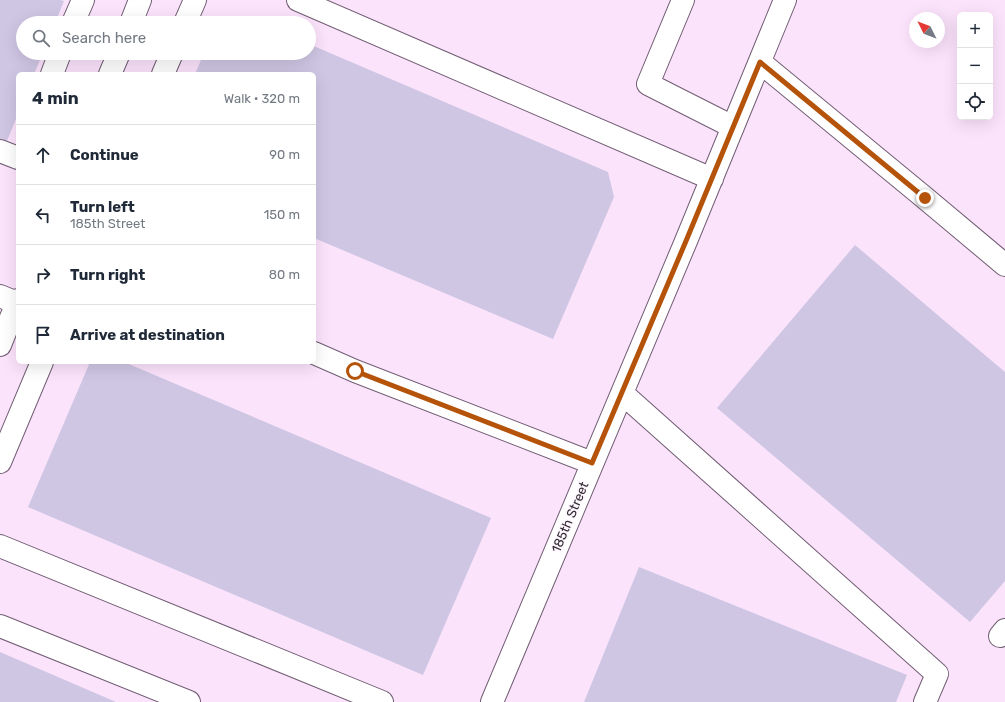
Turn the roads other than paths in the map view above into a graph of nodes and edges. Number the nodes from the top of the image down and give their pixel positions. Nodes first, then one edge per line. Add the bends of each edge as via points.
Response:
1 (83, 0) edge
2 (140, 0) edge
3 (194, 0) edge
4 (298, 0) edge
5 (683, 0) edge
6 (785, 0) edge
7 (76, 16) edge
8 (134, 16) edge
9 (188, 16) edge
10 (57, 60) edge
11 (116, 60) edge
12 (169, 60) edge
13 (760, 62) junction
14 (53, 72) edge
15 (111, 72) edge
16 (164, 72) edge
17 (733, 127) junction
18 (712, 178) junction
19 (1005, 265) edge
20 (12, 300) edge
21 (0, 345) edge
22 (316, 354) edge
23 (41, 364) edge
24 (622, 393) junction
25 (0, 462) edge
26 (592, 463) junction
27 (0, 546) edge
28 (0, 626) edge
29 (189, 702) edge
30 (382, 702) edge
31 (492, 702) edge
32 (925, 702) edge

1 - 7 street
2 - 8 street
3 - 9 street
4 - 18 street
5 - 17 street via 648,84
6 - 13 street, 185th Street
10 - 14 street
11 - 15 street
12 - 16 street
13 - 17 street, 185th Street
13 - 19 street
17 - 18 street, 185th Street
18 - 24 street, 185th Street
20 - 21 street
22 - 26 street
23 - 25 street
24 - 26 street, 185th Street
24 - 32 street via 937,674
26 - 31 street, 185th Street
27 - 30 street
28 - 29 street

